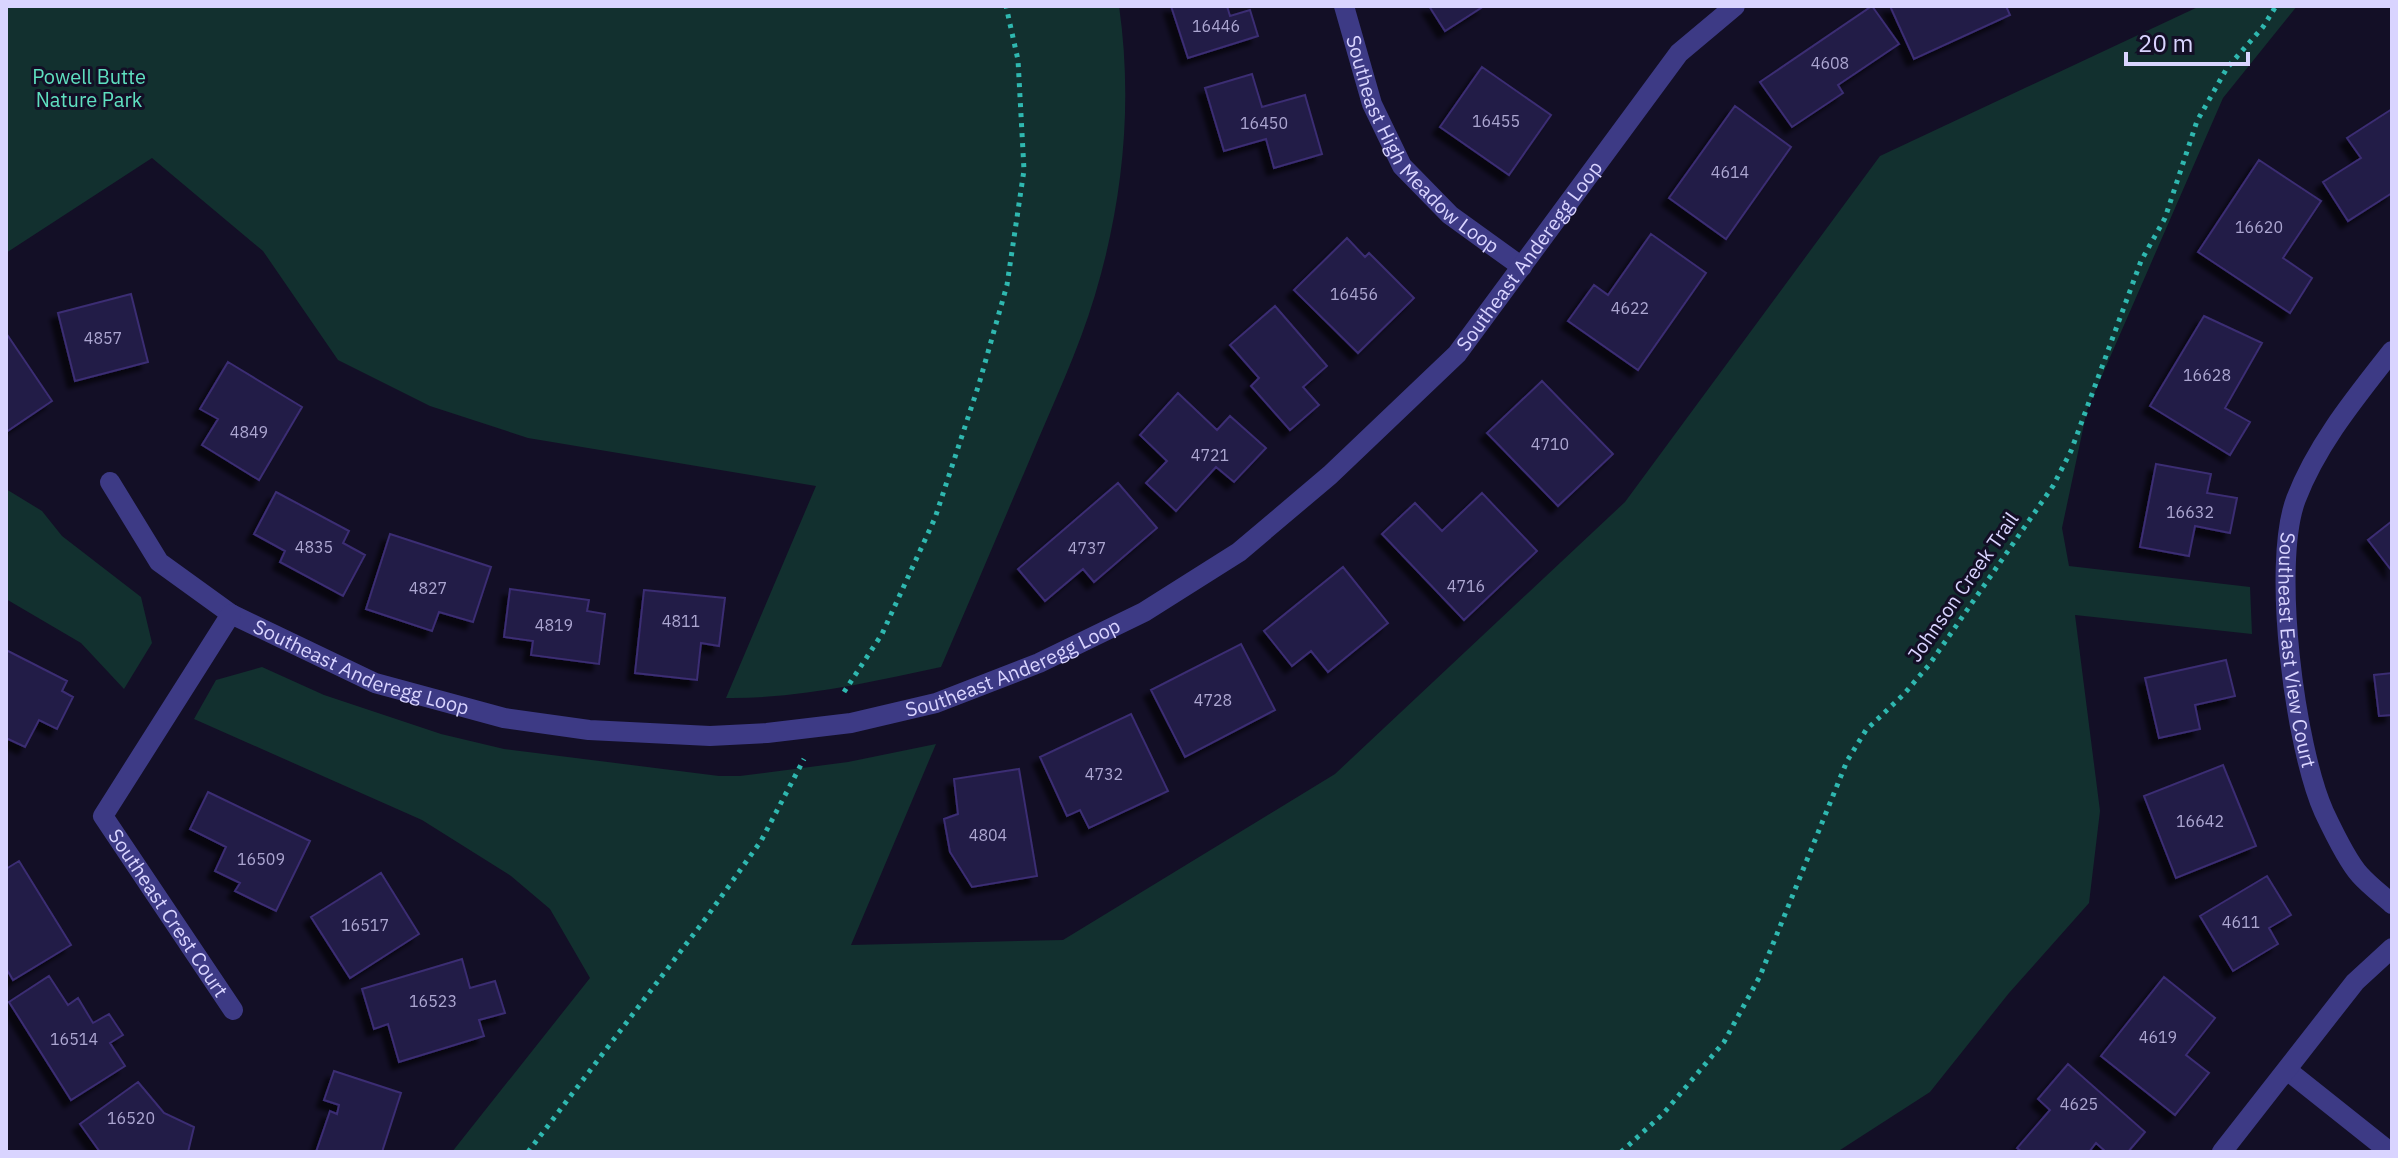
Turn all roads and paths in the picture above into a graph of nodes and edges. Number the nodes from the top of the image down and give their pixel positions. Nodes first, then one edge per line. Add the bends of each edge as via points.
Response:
1 (1006, 6) edge
2 (1344, 6) edge
3 (1735, 6) edge
4 (2276, 6) edge
5 (1522, 267) junction
6 (2392, 351) edge
7 (110, 482) dead end
8 (231, 614) junction
9 (821, 726) junction
10 (2392, 904) edge
11 (2392, 948) edge
12 (233, 1010) dead end
13 (2287, 1070) junction
14 (528, 1152) edge
15 (1621, 1152) edge
16 (2222, 1152) edge
17 (2390, 1152) edge

1 - 9 path via 1018,60 1024,170 1007,285 935,518 882,634
2 - 5 street, Southeast High Meadow Loop via 1372,104 1402,166 1450,215
3 - 5 street, Southeast Anderegg Loop via 1679,53
4 - 15 path, Johnson Creek Trail via 2227,68 2197,121 2165,218 2141,261 2071,451 2053,486 1929,665 1866,730 1847,761 1760,976 1724,1042 1663,1114
5 - 9 street, Southeast Anderegg Loop via 1457,354 1330,475 1239,552 1144,612 1039,663 936,703
6 - 10 street, Southeast East View Court via 2312,462 2295,502 2286,569 2290,662 2304,744 2323,811 2358,873
7 - 8 street, Southeast Anderegg Loop via 159,562
8 - 9 street, Southeast Anderegg Loop via 375,683 504,718 589,730 710,736
8 - 12 street, Southeast Crest Court via 103,816
9 - 14 path via 761,841
11 - 13 street via 2355,982
13 - 16 street
13 - 17 street

